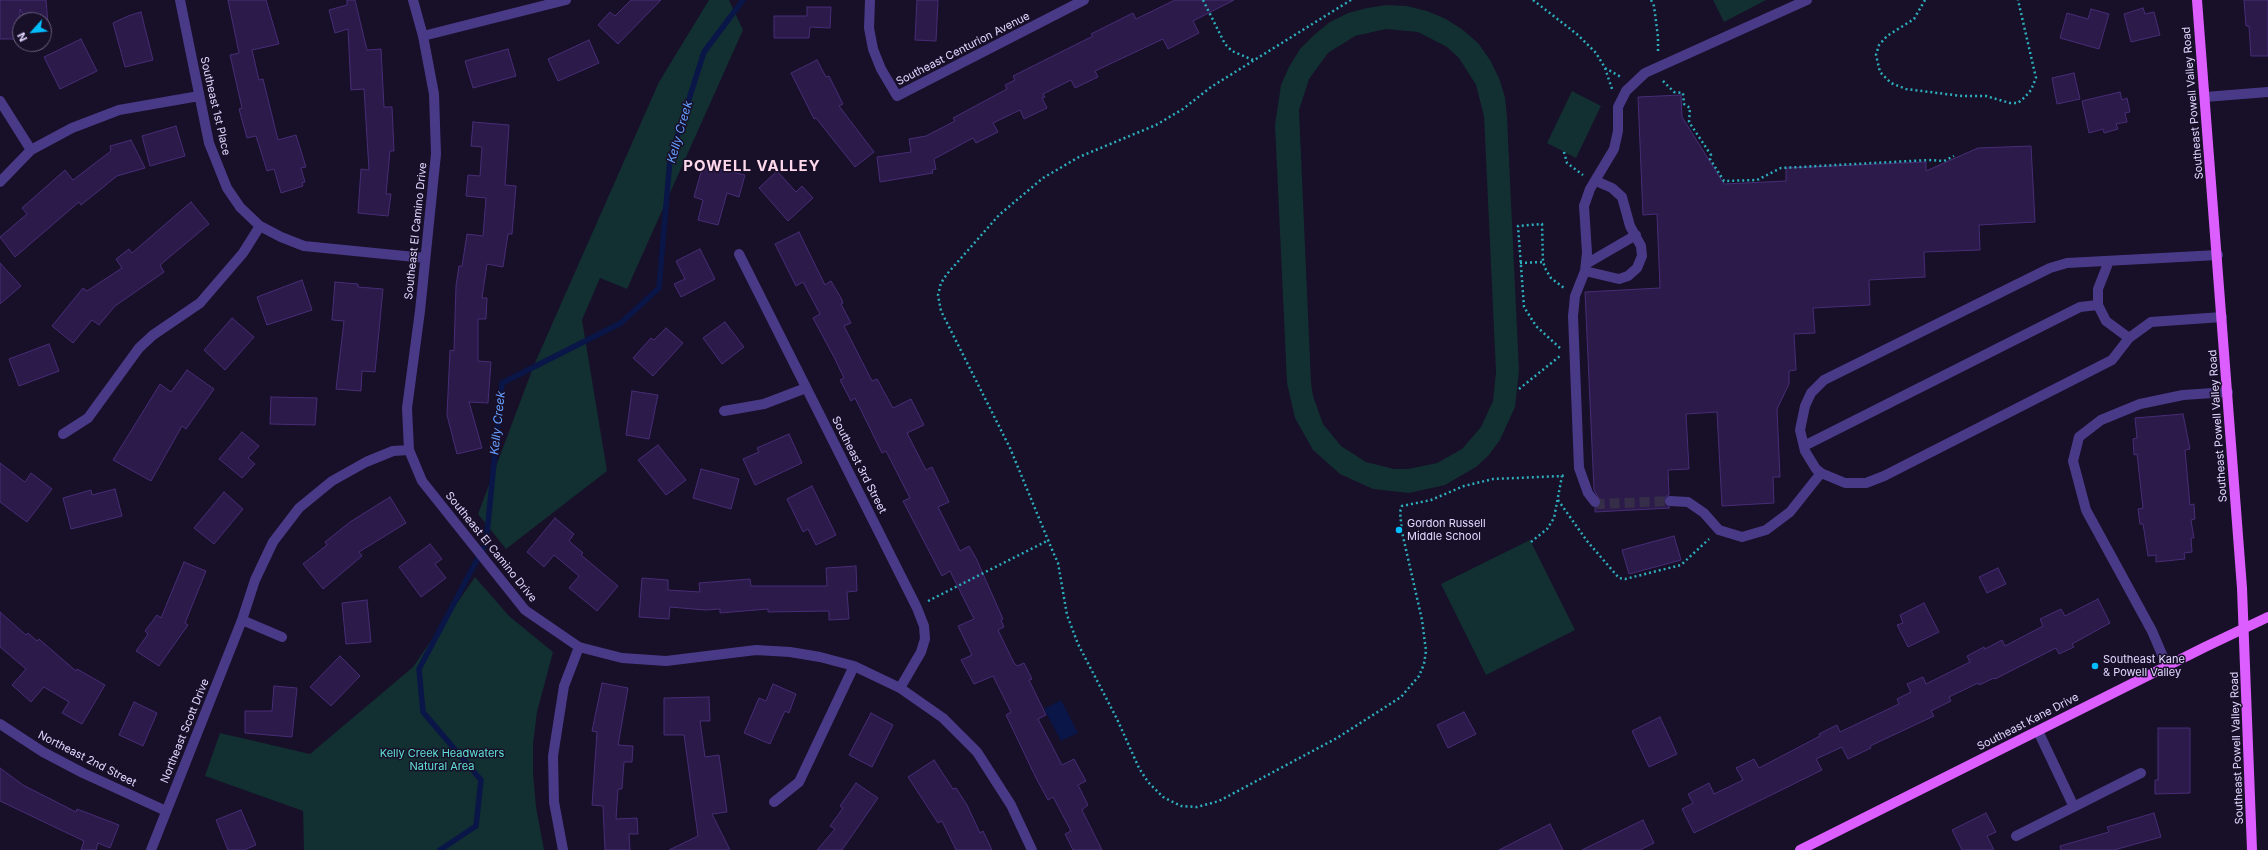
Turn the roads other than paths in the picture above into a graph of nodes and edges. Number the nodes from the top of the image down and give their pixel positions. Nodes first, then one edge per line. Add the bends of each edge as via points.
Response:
1 (180, 0) edge
2 (413, 0) edge
3 (566, 0) edge
4 (870, 0) edge
5 (1084, 0) edge
6 (1807, 0) edge
7 (2197, 0) edge
8 (423, 36) junction
9 (2268, 92) edge
10 (199, 96) junction
11 (2204, 97) junction
12 (0, 100) edge
13 (31, 150) junction
14 (1596, 181) junction
15 (0, 182) edge
16 (260, 226) junction
17 (1636, 235) junction
18 (739, 254) dead end
19 (2218, 255) junction
20 (425, 258) junction
21 (2109, 261) junction
22 (1586, 267) junction
23 (2098, 305) junction
24 (2222, 317) junction
25 (2129, 338) junction
26 (806, 388) junction
27 (2228, 392) junction
28 (724, 411) dead end
29 (63, 434) dead end
30 (1804, 446) junction
31 (409, 450) junction
32 (1821, 473) junction
33 (1670, 501) tunnel mouth
34 (1595, 502) dead end
35 (2268, 617) edge
36 (242, 620) junction
37 (2244, 628) junction
38 (282, 637) dead end
39 (579, 647) junction
40 (854, 666) junction
41 (2167, 666) junction
42 (900, 688) junction
43 (0, 724) edge
44 (2038, 730) junction
45 (2141, 773) dead end
46 (774, 802) dead end
47 (2074, 807) junction
48 (166, 811) junction
49 (2016, 836) dead end
50 (151, 850) edge
51 (563, 850) edge
52 (1032, 850) edge
53 (1800, 850) edge
54 (2252, 850) edge

1 - 10 street, Southeast 1st Place
2 - 8 street, Southeast El Camino Drive
3 - 8 street
4 - 5 street, Southeast Centurion Avenue via 869,28 873,49 880,69 897,96
6 - 14 street via 1645,73 1626,91 1618,107 1618,131 1614,149
7 - 11 main road, Southeast Powell Valley Road
8 - 20 street, Southeast El Camino Drive via 434,94 436,154
9 - 11 street
10 - 13 street via 119,110 72,128
10 - 16 street, Southeast 1st Place via 209,143 227,188 240,207
11 - 19 main road, Southeast Powell Valley Road
12 - 13 street
13 - 15 street
14 - 17 street via 1612,188 1622,197 1630,226
14 - 22 street via 1584,206
16 - 20 street, Southeast 1st Place via 281,238 304,246
16 - 29 street via 242,253 200,302 139,348 88,418
17 - 22 street
17 - 22 street via 1642,256 1637,268 1628,276 1619,279
18 - 26 street, Southeast 3rd Street
19 - 21 street
19 - 24 main road, Southeast Powell Valley Road
20 - 31 street, Southeast El Camino Drive via 407,408
21 - 23 street via 2098,288
21 - 30 street via 2067,263 2050,268 1824,380 1811,393 1805,406 1800,430
22 - 34 street via 1575,296 1574,316 1579,468 1588,494
23 - 25 street via 2106,321
23 - 30 street via 2080,307
24 - 25 street via 2151,322
24 - 27 main road, Southeast Powell Valley Road
25 - 32 street via 2112,360 1884,476 1866,483 1845,484
26 - 28 street via 764,404
26 - 42 street, Southeast 3rd Street via 924,626 926,639 921,652
27 - 37 main road, Southeast Powell Valley Road
27 - 41 street via 2183,395 2140,404 2101,420 2079,437 2073,461 2086,510 2152,631
30 - 32 street via 1816,469
31 - 36 street, Northeast Scott Drive via 393,451 366,462 332,481 300,508 286,524 263,560
31 - 39 street, Southeast El Camino Drive via 422,481 525,610
32 - 33 street via 1790,512 1766,530 1742,537 1719,530 1704,512 1688,502
35 - 37 main road, Southeast Kane Drive
36 - 38 street
36 - 48 street, Northeast Scott Drive
37 - 41 main road, Southeast Kane Drive
37 - 54 main road, Southeast Powell Valley Road
39 - 40 street, Southeast El Camino Drive via 622,658 666,661 756,650 790,652
39 - 51 street via 564,686 552,756 554,802
40 - 42 street, Southeast El Camino Drive
40 - 46 street via 799,782
41 - 44 main road, Southeast Kane Drive
42 - 52 street, Southeast El Camino Drive via 943,718 977,752 1011,805
43 - 48 street, Northeast 2nd Street via 43,752 83,773
44 - 47 street
44 - 53 main road, Southeast Kane Drive
45 - 47 street
47 - 49 street
48 - 50 street, Northeast Scott Drive

